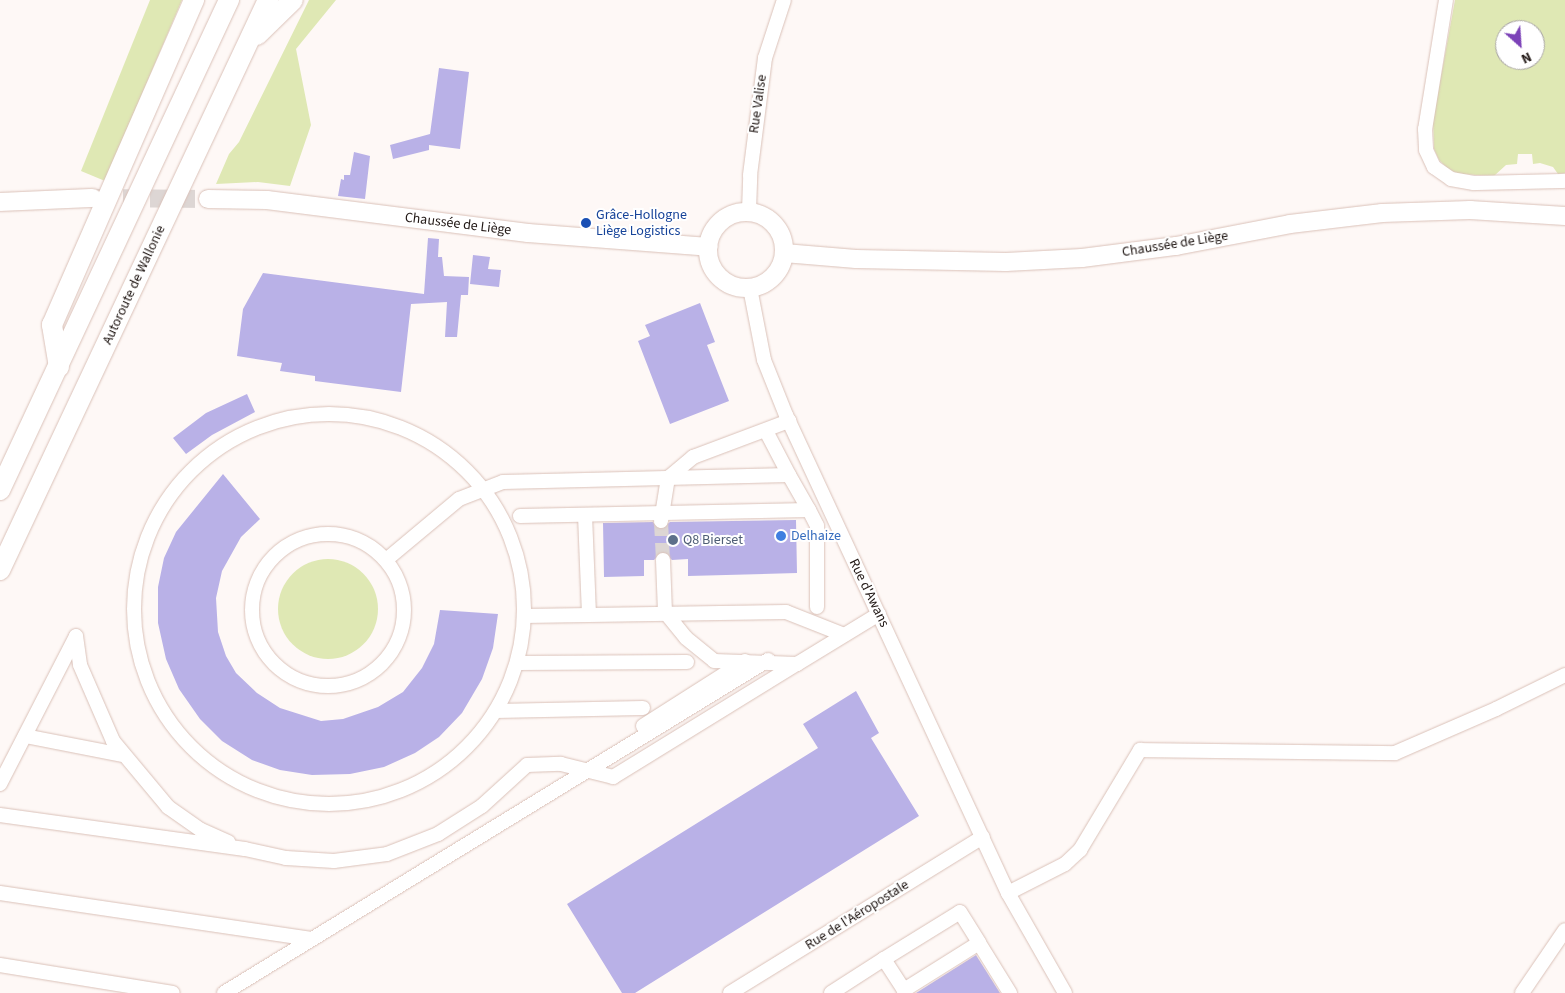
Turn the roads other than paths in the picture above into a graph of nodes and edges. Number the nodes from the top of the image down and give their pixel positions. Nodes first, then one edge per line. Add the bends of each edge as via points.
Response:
1 (194, 0) edge
2 (229, 0) edge
3 (268, 0) edge
4 (293, 0) edge
5 (784, 0) edge
6 (1446, 0) edge
7 (248, 43) junction
8 (1565, 181) edge
9 (93, 198) tunnel mouth
10 (208, 198) tunnel mouth
11 (0, 202) edge
12 (749, 212) junction
13 (1565, 216) edge
14 (708, 247) junction
15 (784, 253) junction
16 (750, 288) junction
17 (59, 367) junction
18 (788, 422) junction
19 (766, 430) junction
20 (789, 475) junction
21 (668, 478) junction
22 (484, 489) junction
23 (0, 490) edge
24 (809, 510) junction
25 (585, 515) junction
26 (520, 516) dead end
27 (662, 518) junction
28 (386, 560) junction
29 (663, 560) tunnel mouth
30 (0, 570) edge
31 (817, 606) dead end
32 (665, 612) junction
33 (589, 614) junction
34 (879, 614) junction
35 (524, 616) junction
36 (844, 636) junction
37 (768, 660) junction
38 (746, 661) junction
39 (687, 662) dead end
40 (517, 663) junction
41 (797, 664) junction
42 (1565, 675) edge
43 (643, 708) dead end
44 (496, 711) junction
45 (25, 736) junction
46 (123, 755) junction
47 (584, 768) junction
48 (0, 784) edge
49 (0, 815) edge
50 (983, 837) junction
51 (245, 849) junction
52 (0, 893) edge
53 (1008, 893) junction
54 (1565, 930) edge
55 (310, 939) junction
56 (979, 943) junction
57 (884, 959) junction
58 (0, 966) edge
59 (173, 993) edge
60 (224, 993) edge
61 (730, 993) edge
62 (831, 993) edge
63 (1010, 993) edge
64 (1065, 993) edge
65 (1522, 993) edge

1 - 17 highway via 52,325
2 - 17 highway
3 - 7 highway, Autoroute de Wallonie
4 - 7 highway
5 - 12 street, Rue Valise via 765,58 750,175
6 - 8 street via 1425,130 1426,150 1434,167 1450,180 1474,183
7 - 30 highway, Autoroute de Wallonie
9 - 11 main road
10 - 14 main road, Chaussée de Liège via 267,200 528,233
12 - 14 main road via 726,217 714,230
12 - 15 main road via 764,216 775,225 783,238
13 - 15 main road, Chaussée de Liège via 1470,210 1382,213 1290,224 1176,246 1082,258 1006,262 865,259
14 - 16 main road via 709,260 720,277 736,287
15 - 16 main road via 773,276
16 - 18 street, Rue d'Awans via 764,360
17 - 23 highway
18 - 19 street
18 - 34 street, Rue d'Awans
19 - 20 street
19 - 21 street via 693,457
20 - 21 street
20 - 24 street
21 - 22 street via 503,482
21 - 27 street
22 - 28 street via 459,499
22 - 35 street via 512,539 524,595
22 - 44 street via 436,445 376,419 311,415 277,421 218,448 171,494 154,521 142,552 135,583 133,615 146,681 179,736 202,759 230,778 258,792 290,801 322,804 387,796 445,766 469,744
24 - 27 street
24 - 31 street via 817,526
25 - 26 street
25 - 27 street
25 - 33 street
28 - 28 street via 373,548 349,536 323,533 298,540 277,552 262,571 253,594 258,641 271,661 290,676 313,685 337,686 360,679 382,664 397,642 404,617 402,590
29 - 32 street
32 - 33 street
32 - 36 street via 786,612
32 - 38 street via 686,638 714,661
33 - 35 street
34 - 36 street
34 - 50 street, Rue d'Awans
35 - 40 street
36 - 41 street
37 - 38 street
37 - 41 street
37 - 47 street
38 - 47 street
39 - 40 street
40 - 44 street
41 - 47 street via 613,777
42 - 53 street via 1496,710 1396,753 1140,750 1080,850 1065,864
43 - 44 street
45 - 46 street
45 - 46 street via 76,636 80,666 92,699
45 - 48 street
46 - 51 street via 168,807 201,830
47 - 51 street via 527,765 482,806 438,834 387,854 334,861 286,858
47 - 55 street
49 - 51 street
50 - 53 street, Rue d'Awans
50 - 61 street, Rue de l'Aéropostale
52 - 55 street
53 - 64 street, Rue d'Awans
54 - 65 street
55 - 60 street
56 - 57 street via 904,990
56 - 57 street via 960,912
56 - 63 street
57 - 62 street
58 - 59 street

